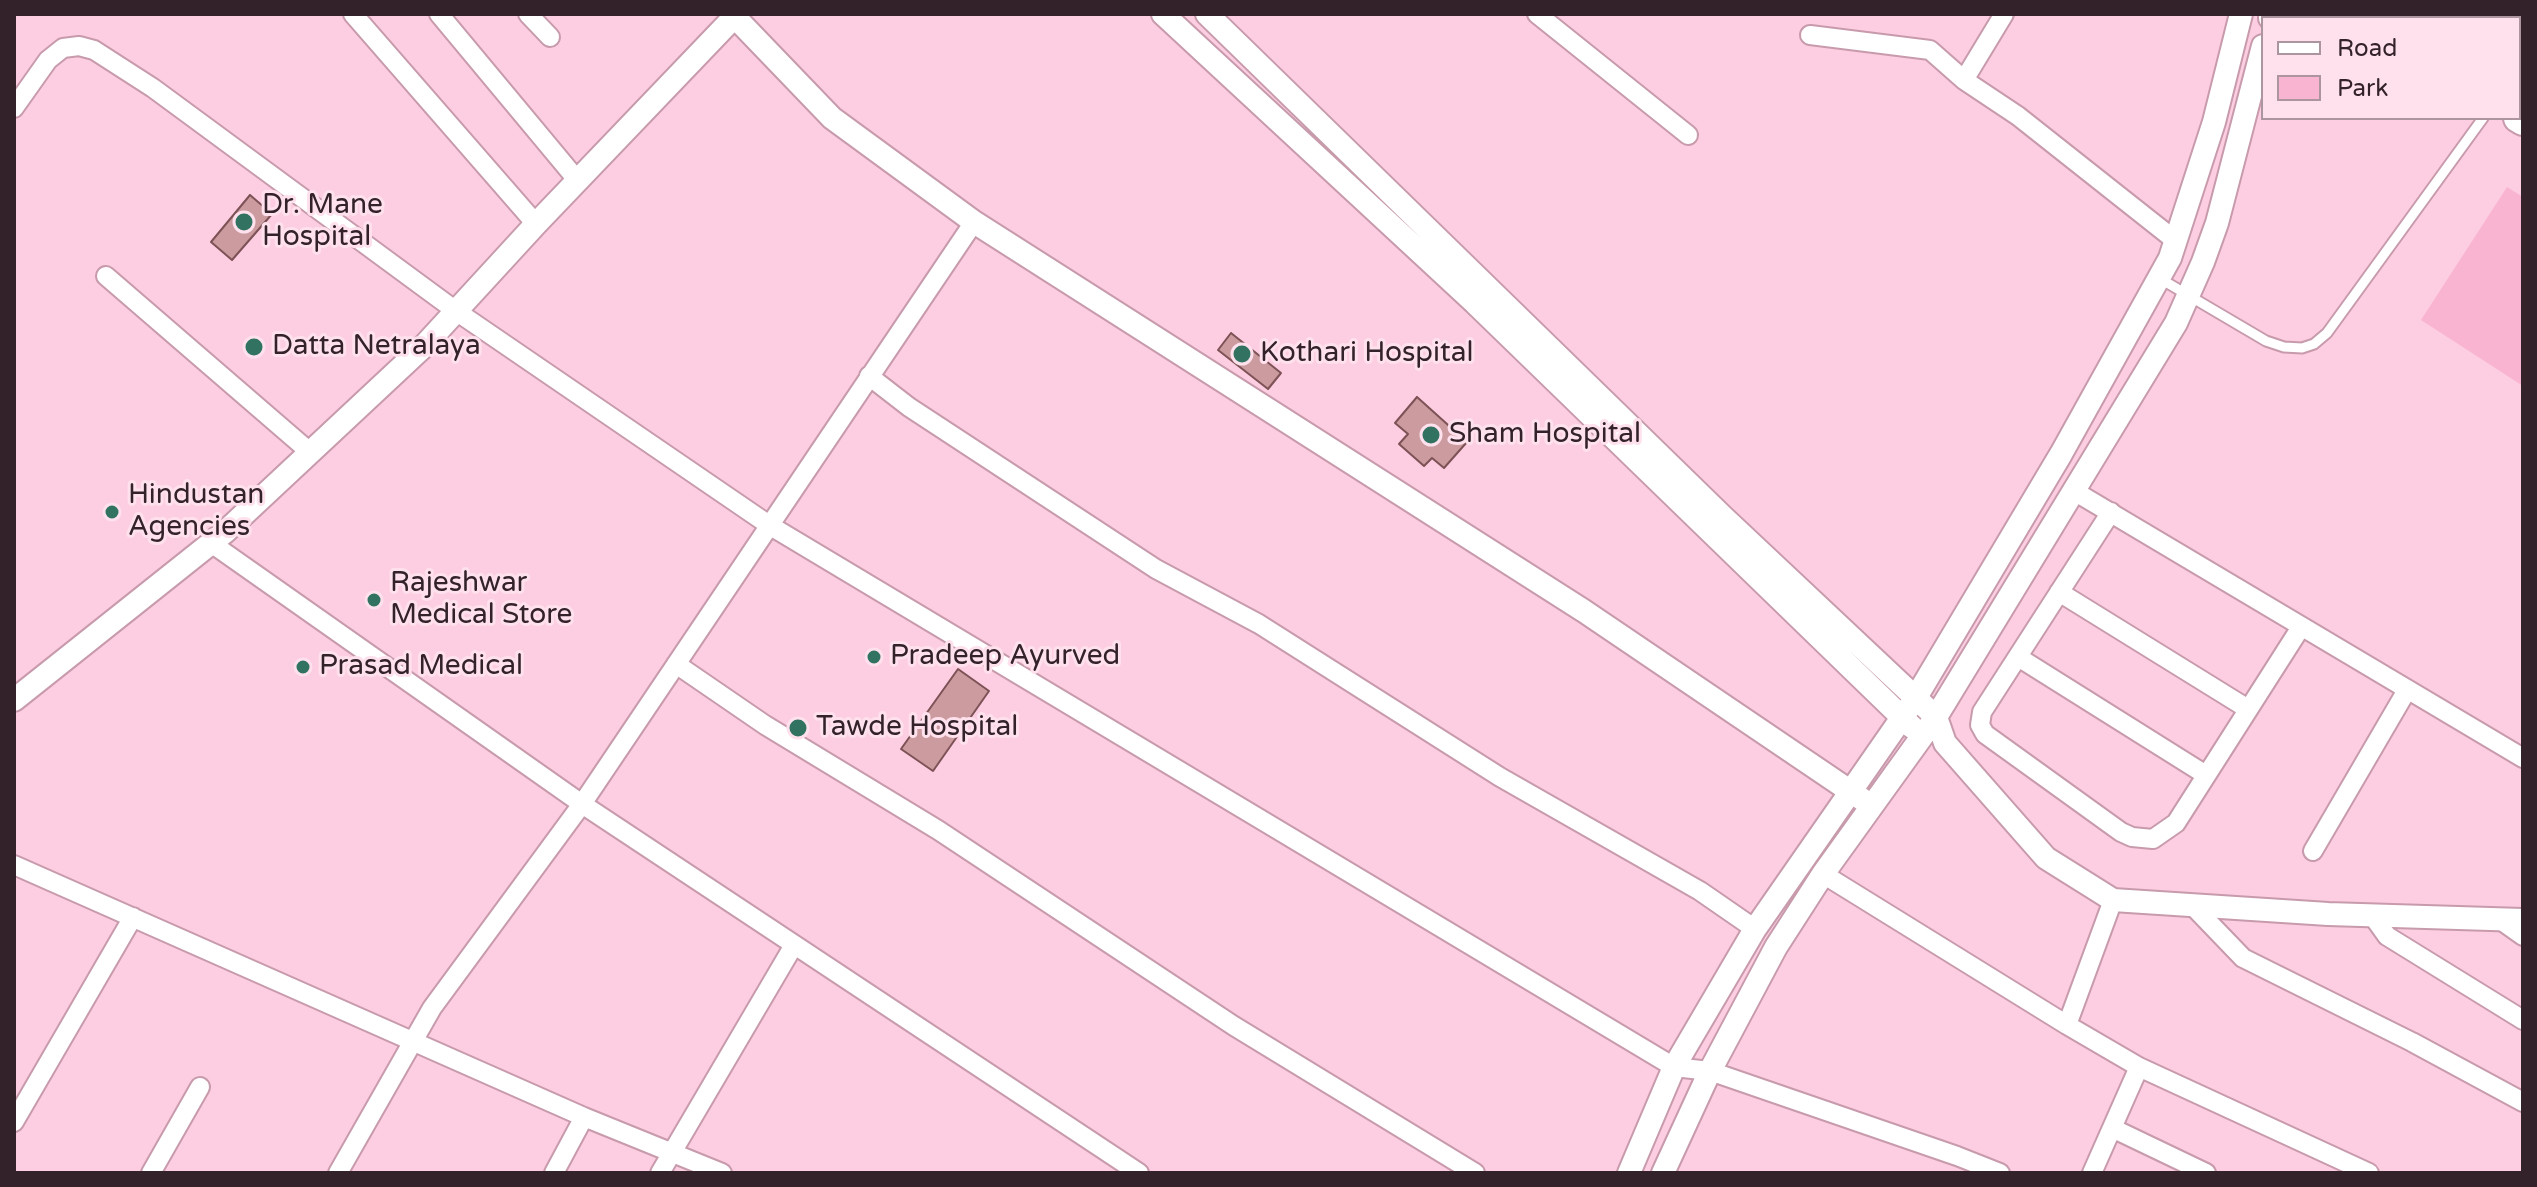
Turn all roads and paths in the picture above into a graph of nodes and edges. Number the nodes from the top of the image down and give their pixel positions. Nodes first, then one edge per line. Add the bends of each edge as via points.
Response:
1 (353, 14) edge
2 (439, 14) edge
3 (528, 14) edge
4 (1163, 14) edge
5 (1207, 14) edge
6 (1537, 14) edge
7 (2004, 14) edge
8 (2241, 14) edge
9 (734, 15) edge
10 (1810, 35) dead end
11 (550, 37) dead end
12 (2261, 54) edge
13 (1964, 80) junction
14 (14, 108) edge
15 (2482, 120) edge
16 (1688, 135) dead end
17 (578, 181) junction
18 (974, 222) junction
19 (536, 224) junction
20 (2176, 241) junction
21 (106, 276) dead end
22 (2159, 278) junction
23 (1465, 279) junction
24 (2189, 294) junction
25 (456, 311) junction
26 (869, 376) junction
27 (311, 453) junction
28 (2074, 491) junction
29 (2111, 512) junction
30 (769, 525) junction
31 (211, 543) junction
32 (2059, 592) junction
33 (2301, 627) junction
34 (2018, 657) junction
35 (676, 664) junction
36 (2407, 690) junction
37 (1915, 699) junction
38 (14, 700) edge
39 (2248, 709) junction
40 (1936, 717) junction
41 (1901, 718) junction
42 (1922, 736) junction
43 (1945, 743) junction
44 (2523, 758) edge
45 (2206, 775) junction
46 (1851, 791) junction
47 (582, 804) junction
48 (1872, 806) junction
49 (2313, 851) dead end
50 (14, 865) edge
51 (1823, 874) junction
52 (2113, 900) junction
53 (2192, 905) junction
54 (2372, 915) junction
55 (133, 917) junction
56 (2499, 919) junction
57 (2523, 920) edge
58 (1755, 929) junction
59 (2523, 936) edge
60 (794, 945) junction
61 (2523, 1020) edge
62 (2067, 1025) junction
63 (414, 1040) junction
64 (1674, 1067) junction
65 (2139, 1067) junction
66 (1710, 1071) junction
67 (200, 1087) dead end
68 (2523, 1102) edge
69 (584, 1117) junction
70 (14, 1122) edge
71 (2112, 1128) junction
72 (671, 1152) junction
73 (1954, 1164) edge
74 (151, 1173) edge
75 (338, 1173) edge
76 (554, 1173) edge
77 (660, 1173) edge
78 (722, 1173) edge
79 (1139, 1173) edge
80 (1475, 1173) edge
81 (1629, 1173) edge
82 (1663, 1173) edge
83 (2000, 1173) edge
84 (2092, 1173) edge
85 (2206, 1173) edge
86 (2369, 1173) edge

1 - 19 street
2 - 17 street
3 - 11 street
4 - 23 street
5 - 23 street
6 - 16 street
7 - 13 street
8 - 20 street
9 - 17 street
9 - 18 street via 832,118
10 - 13 street via 1930,50
12 - 24 street via 2217,223
13 - 20 street
14 - 25 street via 48,60 63,48 94,50
15 - 24 lane via 2314,344 2284,347 2266,341
17 - 19 street
18 - 26 street
18 - 46 street via 1584,611
19 - 25 street
20 - 22 street
21 - 27 street
22 - 24 lane
22 - 37 street
23 - 37 street
23 - 41 street
24 - 28 street
25 - 27 street
25 - 30 street
26 - 30 street
26 - 58 street via 1156,569 1259,624 1500,777 1700,891
27 - 31 street
28 - 29 street
28 - 40 street
29 - 32 street
29 - 33 street
30 - 35 street
30 - 64 street
31 - 38 street
31 - 47 street
32 - 34 street
32 - 39 street
33 - 36 street
33 - 39 street
34 - 45 street
34 - 45 street via 1982,712 1985,734 2121,832 2153,839 2166,831
35 - 47 street
35 - 80 street via 1234,1026
36 - 44 street
36 - 49 street
37 - 40 street
37 - 41 street
39 - 45 street
40 - 42 street
40 - 43 street
41 - 42 street
41 - 46 street
42 - 43 street
42 - 48 street
43 - 52 street via 2046,858
46 - 48 street
46 - 58 street
47 - 60 street
47 - 63 street
48 - 51 street
50 - 55 street
51 - 62 street
51 - 66 street via 1776,947
52 - 53 street
52 - 62 street
53 - 54 street
53 - 68 street via 2243,958
54 - 56 street
54 - 61 street via 2387,936
55 - 63 street
55 - 70 street
56 - 57 street
56 - 59 street
58 - 64 street
60 - 72 street
60 - 79 street
62 - 65 street
63 - 69 street
63 - 75 street
64 - 66 street
64 - 81 street
65 - 71 street
65 - 86 street
66 - 73 street
66 - 82 street
67 - 74 street
69 - 72 street
69 - 76 street
71 - 84 street
71 - 85 street
72 - 77 street
72 - 78 street
73 - 83 street

